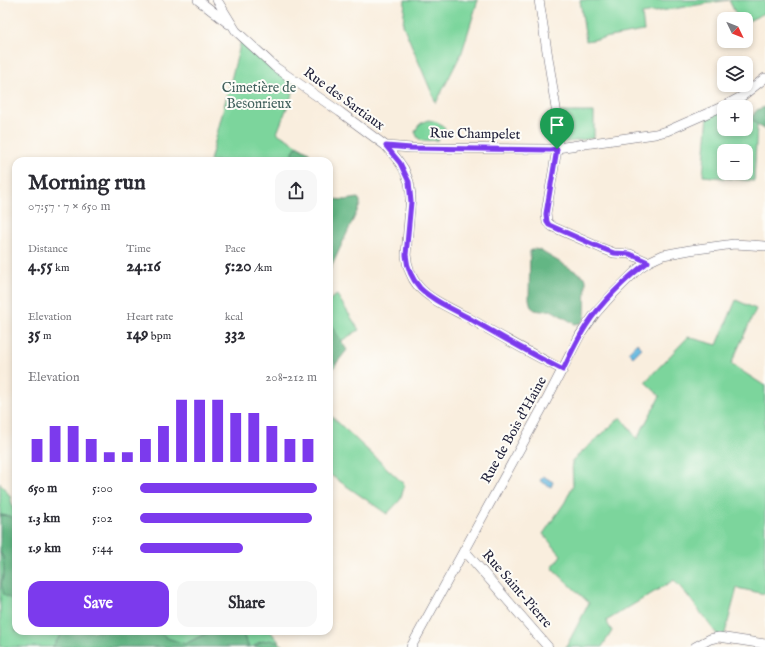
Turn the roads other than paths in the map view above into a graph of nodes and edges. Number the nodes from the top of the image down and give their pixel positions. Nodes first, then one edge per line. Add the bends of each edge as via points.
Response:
1 (198, 0) edge
2 (217, 0) edge
3 (539, 0) edge
4 (233, 27) junction
5 (765, 78) edge
6 (386, 146) junction
7 (557, 149) junction
8 (765, 246) edge
9 (648, 262) junction
10 (563, 370) junction
11 (464, 550) junction
12 (765, 644) edge
13 (411, 647) edge
14 (548, 647) edge
15 (695, 647) edge

1 - 4 street
2 - 4 street, Rue des Sartiaux
3 - 7 street via 557,114
4 - 6 street, Rue des Sartiaux via 276,67
5 - 7 street, Rue Champelet via 741,97 667,131
6 - 7 street, Rue Champelet
6 - 10 street, Rue des Sartiaux via 400,163 409,182 411,202 407,264 419,286 432,298
7 - 9 street via 546,214 549,225 614,253 630,254
8 - 9 street, Rue de Bois d'Haine via 728,245 690,250 663,255
9 - 10 street, Rue de Bois d'Haine via 614,292 595,314 580,335
10 - 11 street, Rue de Bois d'Haine
11 - 13 street, Rue de Bois d'Haine
11 - 14 street, Rue Saint-Pierre
12 - 15 street via 719,637

